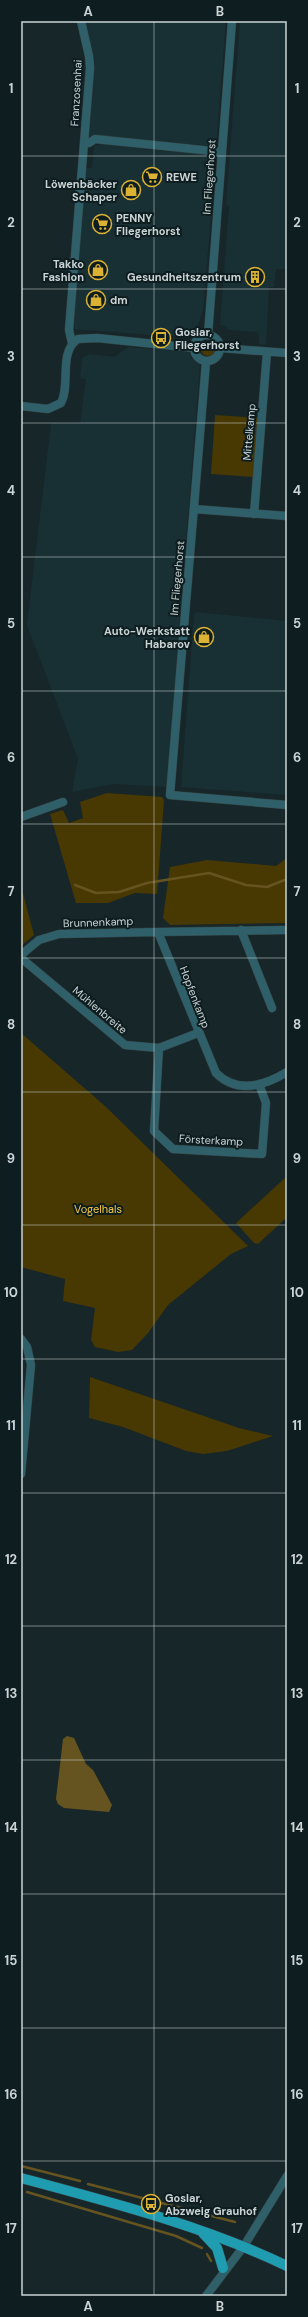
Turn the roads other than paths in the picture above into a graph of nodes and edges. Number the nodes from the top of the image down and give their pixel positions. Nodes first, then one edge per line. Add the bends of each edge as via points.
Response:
1 (81, 21) edge
2 (232, 21) edge
3 (84, 143) junction
4 (222, 152) junction
5 (208, 335) junction
6 (72, 343) junction
7 (194, 348) junction
8 (221, 348) junction
9 (267, 352) junction
10 (287, 353) edge
11 (206, 362) junction
12 (21, 406) edge
13 (194, 509) junction
14 (254, 514) junction
15 (287, 516) edge
16 (63, 802) dead end
17 (287, 805) edge
18 (21, 817) edge
19 (241, 930) junction
20 (287, 930) edge
21 (158, 932) junction
22 (21, 955) edge
23 (21, 958) edge
24 (272, 1008) dead end
25 (198, 1033) junction
26 (159, 1048) junction
27 (287, 1072) edge
28 (259, 1084) junction
29 (22, 1340) edge
30 (21, 1474) edge
31 (287, 2176) edge
32 (21, 2178) edge
33 (202, 2232) junction
34 (241, 2245) junction
35 (287, 2266) edge
36 (222, 2272) junction
37 (206, 2296) edge

1 - 3 street, Franzosenhai via 90,68
2 - 4 street, Im Fliegerhorst
3 - 4 street via 95,139
3 - 6 street, Franzosenhai via 69,330
4 - 5 street, Im Fliegerhorst
5 - 7 street via 198,338
5 - 8 street via 216,338
6 - 7 street via 78,339 97,338
6 - 12 street via 69,348 61,403 48,409
7 - 11 street via 196,356
8 - 9 street
8 - 11 street via 216,358
9 - 10 street
9 - 14 street, Mittelkamp
11 - 13 street, Im Fliegerhorst
13 - 14 street
13 - 17 street, Im Fliegerhorst via 170,795
14 - 15 street
16 - 18 street
19 - 20 street
19 - 21 street
19 - 24 street
21 - 22 street, Brunnenkamp via 64,933 39,940
21 - 25 street, Hopfenkamp
23 - 26 street, Mühlenbreite via 125,1045
25 - 26 street, Mühlenbreite
25 - 28 street, Hopfenkamp via 212,1067 220,1077 236,1086
26 - 28 street, Försterkamp via 154,1131 173,1149 262,1154 266,1103
27 - 28 street, Hopfenkamp
29 - 30 street via 30,1354 31,1365
31 - 34 street
32 - 33 main road
33 - 34 main road
33 - 36 main road via 218,2248
34 - 35 main road
34 - 36 street
36 - 37 street

